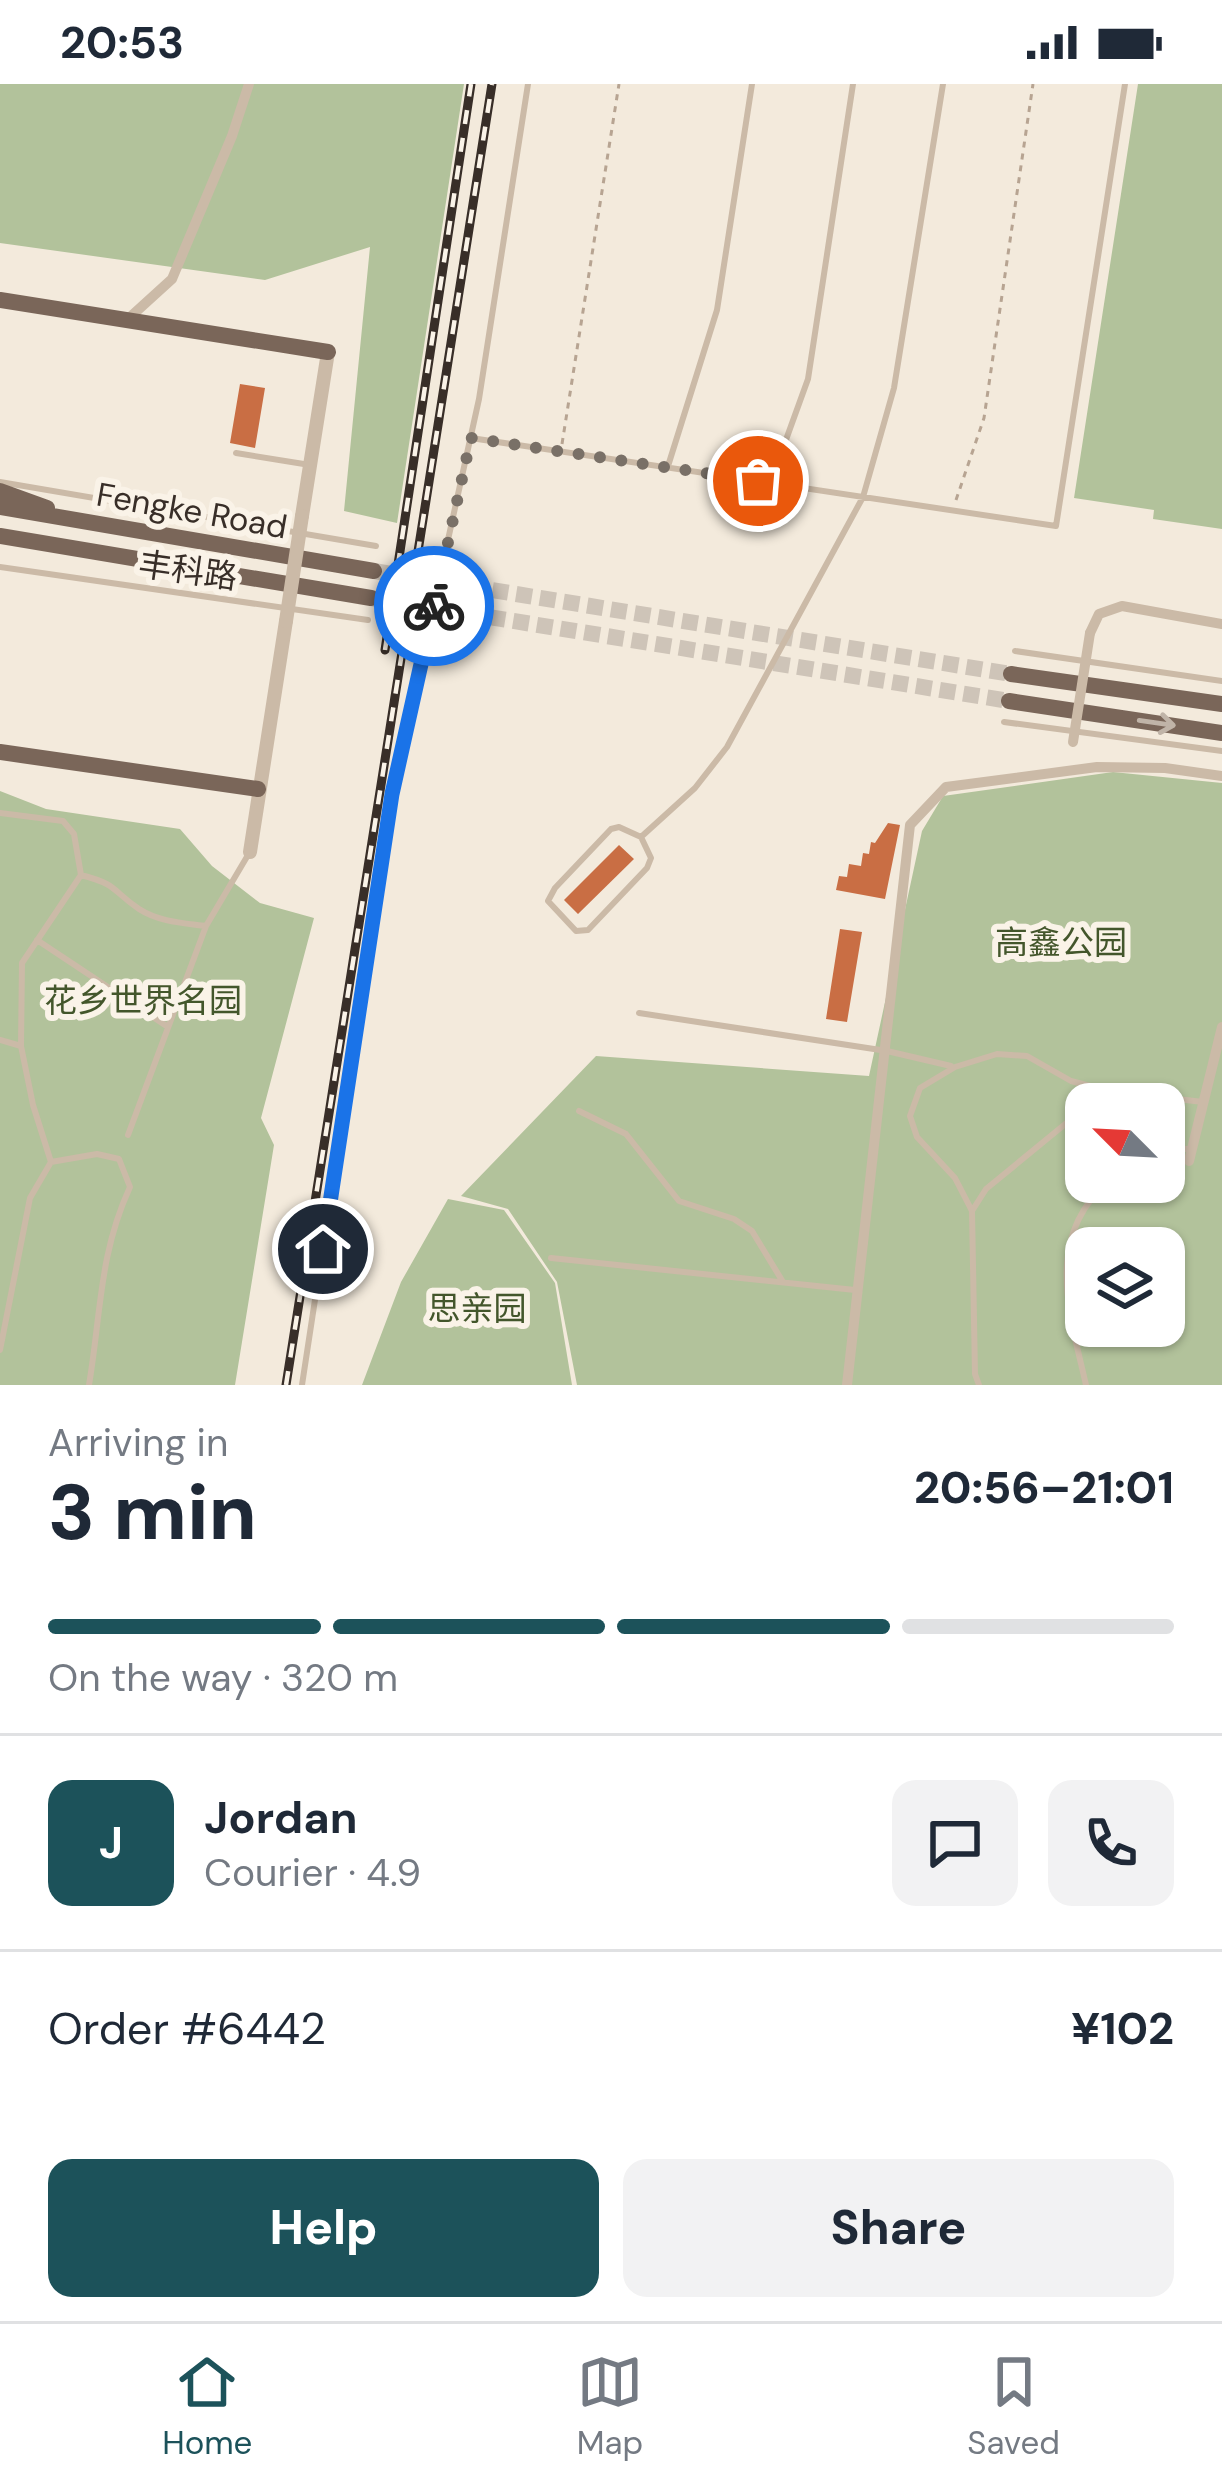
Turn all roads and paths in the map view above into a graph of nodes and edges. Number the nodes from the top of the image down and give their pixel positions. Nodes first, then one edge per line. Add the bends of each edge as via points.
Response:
1 (249, 84) edge
2 (528, 84) edge
3 (619, 84) edge
4 (752, 84) edge
5 (853, 84) edge
6 (943, 84) edge
7 (1033, 84) edge
8 (1125, 84) edge
9 (0, 300) edge
10 (128, 319) junction
11 (328, 352) joint
12 (471, 438) junction
13 (561, 451) junction
14 (236, 454) dead end
15 (310, 465) junction
16 (668, 467) junction
17 (0, 482) edge
18 (772, 483) junction
19 (0, 491) edge
20 (862, 497) junction
21 (762, 506) dead end
22 (0, 507) edge
23 (953, 510) junction
24 (88, 522) junction
25 (0, 536) edge
26 (376, 545) dead end
27 (78, 548) junction
28 (0, 549) edge
29 (0, 567) edge
30 (374, 571) tunnel mouth
31 (371, 598) tunnel mouth
32 (368, 620) dead end
33 (1222, 625) edge
34 (1015, 651) dead end
35 (1010, 674) tunnel mouth
36 (1222, 681) edge
37 (1009, 701) tunnel mouth
38 (1222, 704) edge
39 (1004, 722) dead end
40 (1222, 733) edge
41 (0, 752) edge
42 (1222, 752) edge
43 (1069, 770) junction
44 (1222, 776) edge
45 (258, 789) junction
46 (0, 813) edge
47 (641, 837) junction
48 (250, 852) joint
49 (81, 875) junction
50 (206, 926) junction
51 (37, 940) junction
52 (639, 1012) dead end
53 (169, 1027) junction
54 (1222, 1027) edge
55 (0, 1040) edge
56 (21, 1046) junction
57 (887, 1052) junction
58 (955, 1067) junction
59 (1078, 1083) edge
60 (1208, 1083) junction
61 (1222, 1085) edge
62 (1185, 1100) edge
63 (1203, 1102) junction
64 (579, 1111) dead end
65 (1065, 1124) edge
66 (128, 1135) dead end
67 (1185, 1154) edge
68 (1190, 1155) joint
69 (51, 1162) junction
70 (1090, 1203) edge
71 (972, 1211) junction
72 (551, 1258) dead end
73 (783, 1282) junction
74 (859, 1290) junction
75 (0, 1350) edge
76 (89, 1385) edge
77 (302, 1385) edge
78 (848, 1385) edge
79 (979, 1385) edge
80 (1086, 1385) edge

1 - 10 street via 172,279
2 - 12 lane
3 - 13 path
4 - 16 lane via 717,310
5 - 18 lane via 808,379
6 - 20 lane via 894,388
7 - 23 path via 983,418
8 - 23 lane via 1056,526
9 - 10 main road
10 - 11 main road
11 - 15 street
12 - 13 lane
12 - 77 lane via 392,794
13 - 16 lane
14 - 15 lane
15 - 45 street, bridge
16 - 18 lane
17 - 26 lane, 丰科路
18 - 20 lane
18 - 21 lane
19 - 24 main road
20 - 23 lane
20 - 47 lane via 727,747
22 - 24 main road, Fengke Road
24 - 30 main road, Fengke Road
25 - 27 main road, Fengke Road
27 - 28 main road
27 - 31 main road, Fengke Road
29 - 32 lane, 丰科路
33 - 43 street, bridge via 1122,606 1099,614
34 - 36 lane
35 - 38 main road
37 -> 40 main road
39 - 42 lane
41 - 45 main road
43 - 44 street
43 - 57 street via 946,787 910,825
45 - 48 street
46 - 49 lane via 63,821 74,834
47 - 47 lane via 652,858 647,868 588,930 576,932 552,910 555,887 611,829
48 - 50 lane
49 - 50 lane via 113,884 167,921
49 - 51 lane
50 - 53 lane
51 - 53 lane
51 - 56 lane via 22,962
52 - 57 lane
53 - 66 lane
54 - 60 street
55 - 56 lane
56 - 69 lane
57 - 58 lane
57 - 74 street
58 - 59 lane via 997,1054 1027,1056
58 - 71 lane via 920,1088 910,1116
60 - 61 street
60 - 63 street
62 - 63 lane
63 - 68 street
64 - 73 lane via 626,1135 679,1201 752,1232
65 - 71 lane via 986,1189
67 - 68 lane
69 - 75 lane via 30,1198
69 - 76 lane via 119,1159 130,1187 102,1264
70 - 80 lane via 1069,1241 1065,1292
71 - 79 lane
72 - 73 lane
73 - 74 lane
74 - 78 street

